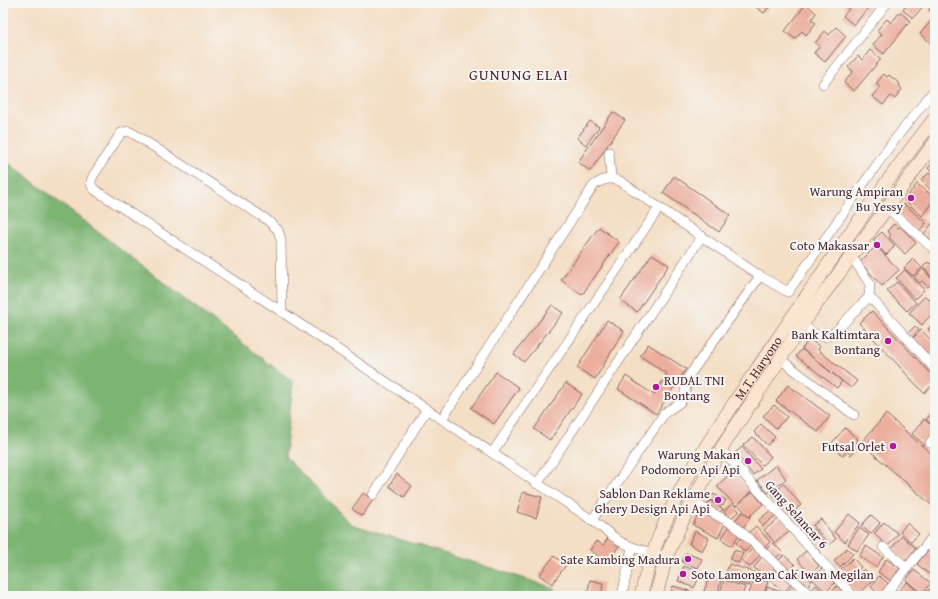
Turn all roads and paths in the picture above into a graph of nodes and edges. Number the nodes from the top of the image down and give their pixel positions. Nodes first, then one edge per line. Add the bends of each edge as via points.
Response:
1 (887, 3) edge
2 (823, 84) dead end
3 (935, 89) edge
4 (935, 118) edge
5 (935, 142) edge
6 (609, 152) dead end
7 (611, 178) junction
8 (659, 208) junction
9 (887, 208) junction
10 (702, 236) junction
11 (935, 250) edge
12 (852, 257) junction
13 (760, 276) junction
14 (788, 292) junction
15 (869, 296) junction
16 (807, 306) junction
17 (282, 312) junction
18 (802, 325) junction
19 (780, 359) junction
20 (935, 369) edge
21 (427, 409) junction
22 (854, 415) dead end
23 (442, 419) junction
24 (721, 449) junction
25 (492, 453) junction
26 (537, 484) junction
27 (373, 495) dead end
28 (692, 502) junction
29 (592, 520) junction
30 (935, 534) edge
31 (632, 547) junction
32 (883, 547) dead end
33 (652, 553) junction
34 (666, 557) junction
35 (907, 568) junction
36 (810, 595) edge
37 (622, 596) edge
38 (641, 596) edge
39 (656, 596) edge
40 (704, 596) edge
41 (711, 596) edge
42 (853, 596) edge
43 (884, 596) edge

1 - 2 street
3 - 14 street via 892,143
4 - 16 main road, M.T. Haryono via 882,186
5 - 9 main road, M.T. Haryono
6 - 7 street
7 - 8 street via 620,181
7 - 23 street via 602,180 587,195
8 - 10 street
8 - 25 street
9 - 11 street
9 - 12 main road, M.T. Haryono
10 - 13 street
10 - 26 street
12 - 15 street via 870,284
12 - 16 main road, M.T. Haryono
13 - 14 street
13 - 29 street via 685,381 684,396 676,407 664,414
14 - 16 street
15 - 18 street via 832,336 820,337
15 - 20 street
16 - 18 main road, M.T. Haryono
16 - 33 main road, M.T. Haryono via 704,451 668,515
17 - 17 street via 91,186 90,181 121,134 128,131 134,134 278,230 281,240
17 - 21 street
18 - 19 main road, M.T. Haryono
19 - 22 street
19 - 24 main road, M.T. Haryono
21 - 23 street
21 - 27 street
23 - 25 street
24 - 28 main road, M.T. Haryono
24 - 42 street, Gang Selancar 6
25 - 26 street
26 - 29 street
28 - 34 main road, M.T. Haryono
28 - 36 street via 733,524
29 - 31 street via 619,541
30 - 35 street
31 - 33 street
31 - 37 street
32 - 35 street
33 - 34 street
33 - 38 main road, M.T. Haryono
34 - 39 main road, M.T. Haryono
35 - 43 street
40 - 41 street

